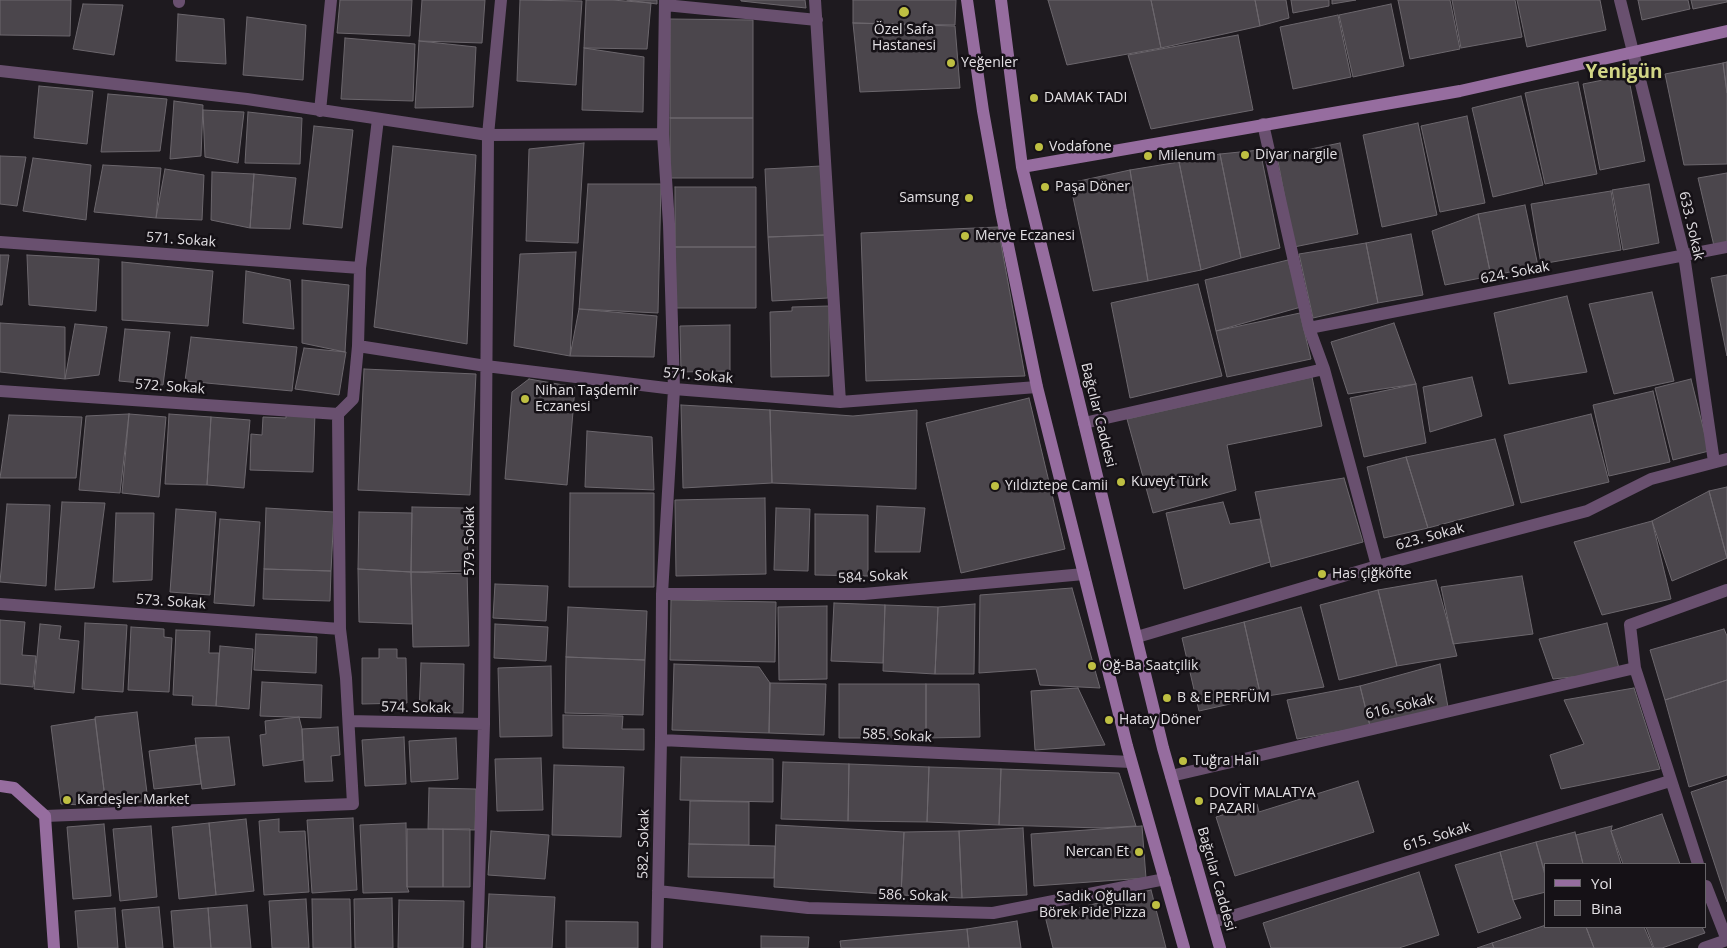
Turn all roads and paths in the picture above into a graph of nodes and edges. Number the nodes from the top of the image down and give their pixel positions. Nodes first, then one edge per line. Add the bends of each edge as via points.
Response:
1 (331, 0) edge
2 (501, 0) edge
3 (816, 0) edge
4 (967, 0) edge
5 (1001, 0) edge
6 (1620, 0) edge
7 (665, 3) edge
8 (817, 20) junction
9 (1727, 31) edge
10 (1632, 51) junction
11 (0, 71) edge
12 (320, 111) junction
13 (378, 119) junction
14 (1263, 124) junction
15 (662, 134) junction
16 (488, 135) junction
17 (1022, 167) junction
18 (0, 242) edge
19 (1727, 247) edge
20 (1684, 255) junction
21 (360, 268) junction
22 (1310, 328) junction
23 (358, 346) junction
24 (486, 366) junction
25 (1324, 369) junction
26 (1037, 387) junction
27 (674, 389) junction
28 (0, 391) edge
29 (840, 402) junction
30 (338, 414) junction
31 (1084, 423) junction
32 (1727, 459) edge
33 (1714, 462) junction
34 (1377, 566) junction
35 (1084, 574) junction
36 (1727, 590) edge
37 (662, 594) junction
38 (0, 604) edge
39 (340, 629) junction
40 (1137, 637) junction
41 (1635, 668) junction
42 (348, 721) junction
43 (484, 724) junction
44 (661, 740) junction
45 (1131, 762) junction
46 (1171, 776) junction
47 (1670, 781) junction
48 (0, 786) edge
49 (45, 816) junction
50 (1698, 863) edge
51 (1165, 879) junction
52 (1707, 889) edge
53 (658, 891) junction
54 (1213, 922) junction
55 (1727, 940) edge
56 (54, 948) edge
57 (477, 948) edge
58 (657, 948) edge
59 (1184, 948) edge
60 (1220, 948) edge
61 (1704, 948) edge

1 - 12 street
2 - 16 street, 579. Sokak
3 - 8 street
4 - 26 main road via 997,192
5 - 17 main road, Bağcılar Caddesi
6 - 10 street, 633. Sokak
7 - 8 street
7 - 15 street, 582. Sokak
8 - 29 street
9 - 10 main road
10 - 14 main road via 1460,91
10 - 20 street, 633. Sokak
11 - 12 street via 248,99
12 - 13 street
13 - 16 street
13 - 21 street
14 - 17 main road
14 - 22 street
15 - 16 street
15 - 27 street, 582. Sokak via 669,224
16 - 24 street, 579. Sokak
17 - 31 main road, Bağcılar Caddesi
18 - 21 street, 571. Sokak
19 - 20 street, 624. Sokak
20 - 22 street, 624. Sokak
20 - 33 street, 633. Sokak
21 - 23 street
22 - 25 street
23 - 24 street, 571. Sokak
23 - 30 street via 353,399
24 - 27 street, 571. Sokak
24 - 43 street, 579. Sokak
25 - 31 street
25 - 34 street
26 - 29 street, 571. Sokak
26 - 35 main road
27 - 29 street, 571. Sokak
27 - 37 street, 582. Sokak
28 - 30 street, 572. Sokak
30 - 39 street
31 - 40 main road, Bağcılar Caddesi
32 - 33 street, 623. Sokak
33 - 34 street, 623. Sokak via 1651,479 1587,512
34 - 40 street, 623. Sokak
35 - 37 street, 584. Sokak via 864,594
35 - 45 main road
36 - 41 street via 1630,625
37 - 44 street, 582. Sokak
38 - 39 street, 573. Sokak
39 - 42 street
40 - 46 main road, Bağcılar Caddesi
41 - 46 street, 616. Sokak
41 - 47 street
42 - 43 street, 574. Sokak
42 - 49 street via 353,804
43 - 57 street, 579. Sokak
44 - 45 street, 585. Sokak
44 - 53 street, 582. Sokak
45 - 51 main road
46 - 54 main road, Bağcılar Caddesi
47 - 50 street
47 - 54 street, 615. Sokak
48 - 49 main road via 14,788
49 - 56 main road
51 - 53 street, 586. Sokak via 992,913 808,908
51 - 59 main road
52 - 55 street
53 - 58 street, 582. Sokak
54 - 60 main road, Bağcılar Caddesi
55 - 61 street

